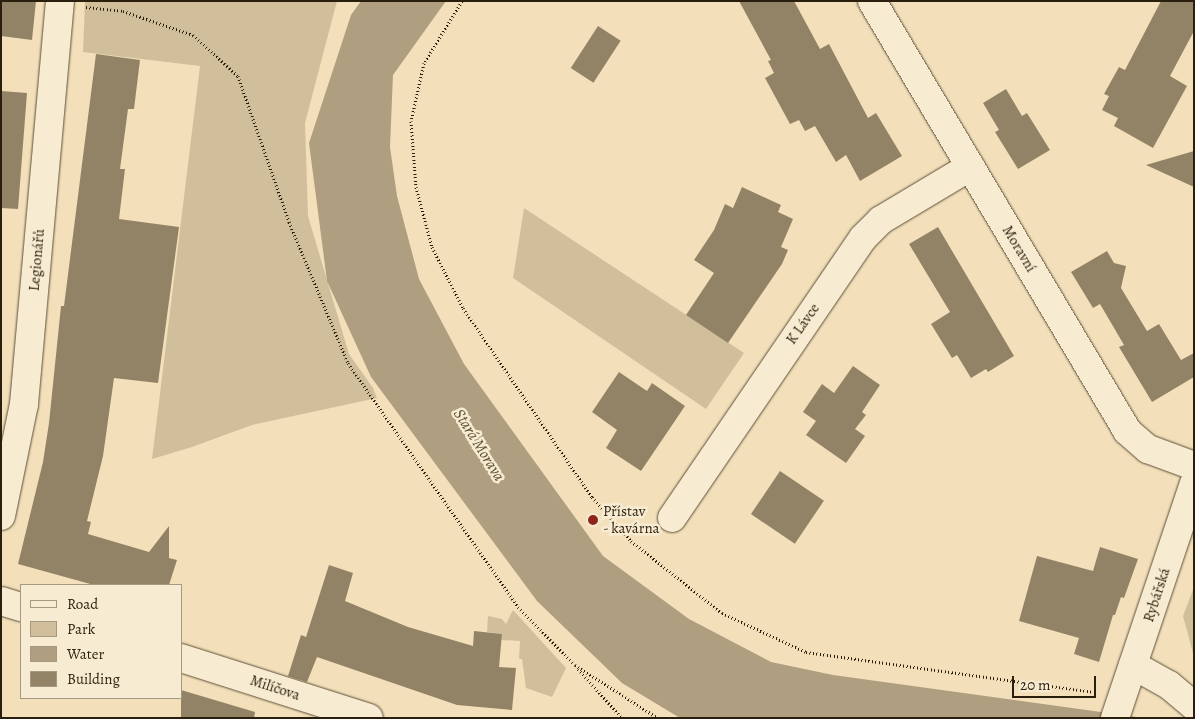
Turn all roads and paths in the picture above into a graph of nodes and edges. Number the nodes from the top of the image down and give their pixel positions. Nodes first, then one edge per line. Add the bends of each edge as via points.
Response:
1 (462, 1) edge
2 (872, 1) edge
3 (59, 3) edge
4 (970, 167) junction
5 (1194, 466) edge
6 (1194, 483) edge
7 (1, 516) edge
8 (672, 518) dead end
9 (1, 601) edge
10 (20, 607) edge
11 (182, 658) edge
12 (575, 665) junction
13 (1134, 665) junction
14 (1119, 706) edge
15 (1194, 706) edge
16 (354, 715) edge
17 (622, 718) edge
18 (658, 718) edge

1 - 14 path via 424,63 411,121 416,187 432,247 463,308 592,497 631,541 722,613 806,652
2 - 4 street, Moravní
3 - 7 street, Legionářů via 24,404
3 - 12 path via 123,11 193,35 238,76 289,222 348,363 518,607
4 - 5 street, Moravní via 1127,430 1148,449
4 - 8 street, K Lávce via 881,220 863,238
6 - 13 street, Rybářská
9 - 10 street
11 - 16 street, Milíčova
12 - 17 path
12 - 18 path
13 - 14 street, Rybářská
13 - 15 street via 1170,684

